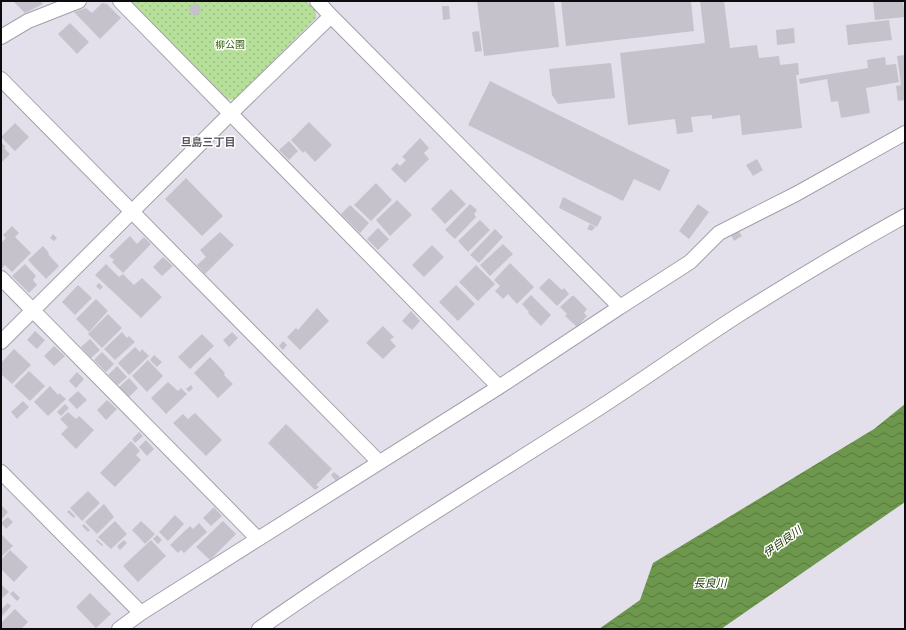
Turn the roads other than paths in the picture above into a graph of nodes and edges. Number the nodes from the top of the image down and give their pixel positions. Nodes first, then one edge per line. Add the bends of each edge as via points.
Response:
1 (79, 1) edge
2 (120, 1) edge
3 (317, 1) edge
4 (332, 16) junction
5 (1, 37) edge
6 (1, 78) edge
7 (230, 114) junction
8 (905, 133) edge
9 (132, 212) junction
10 (905, 216) edge
11 (1, 278) edge
12 (620, 307) junction
13 (33, 310) junction
14 (1, 342) edge
15 (499, 387) junction
16 (379, 462) junction
17 (1, 472) edge
18 (258, 539) junction
19 (141, 613) junction
20 (119, 629) edge
21 (260, 629) edge

1 - 5 street via 28,21
2 - 7 street
3 - 4 street
4 - 7 street
4 - 12 street
6 - 9 street
7 - 9 street
7 - 15 street
8 - 12 street via 796,194 723,231 690,262
9 - 13 street
9 - 16 street
10 - 21 street via 740,314
11 - 13 street
12 - 15 street
13 - 14 street
13 - 18 street
15 - 16 street
16 - 18 street
17 - 19 street
18 - 19 street
19 - 20 street

